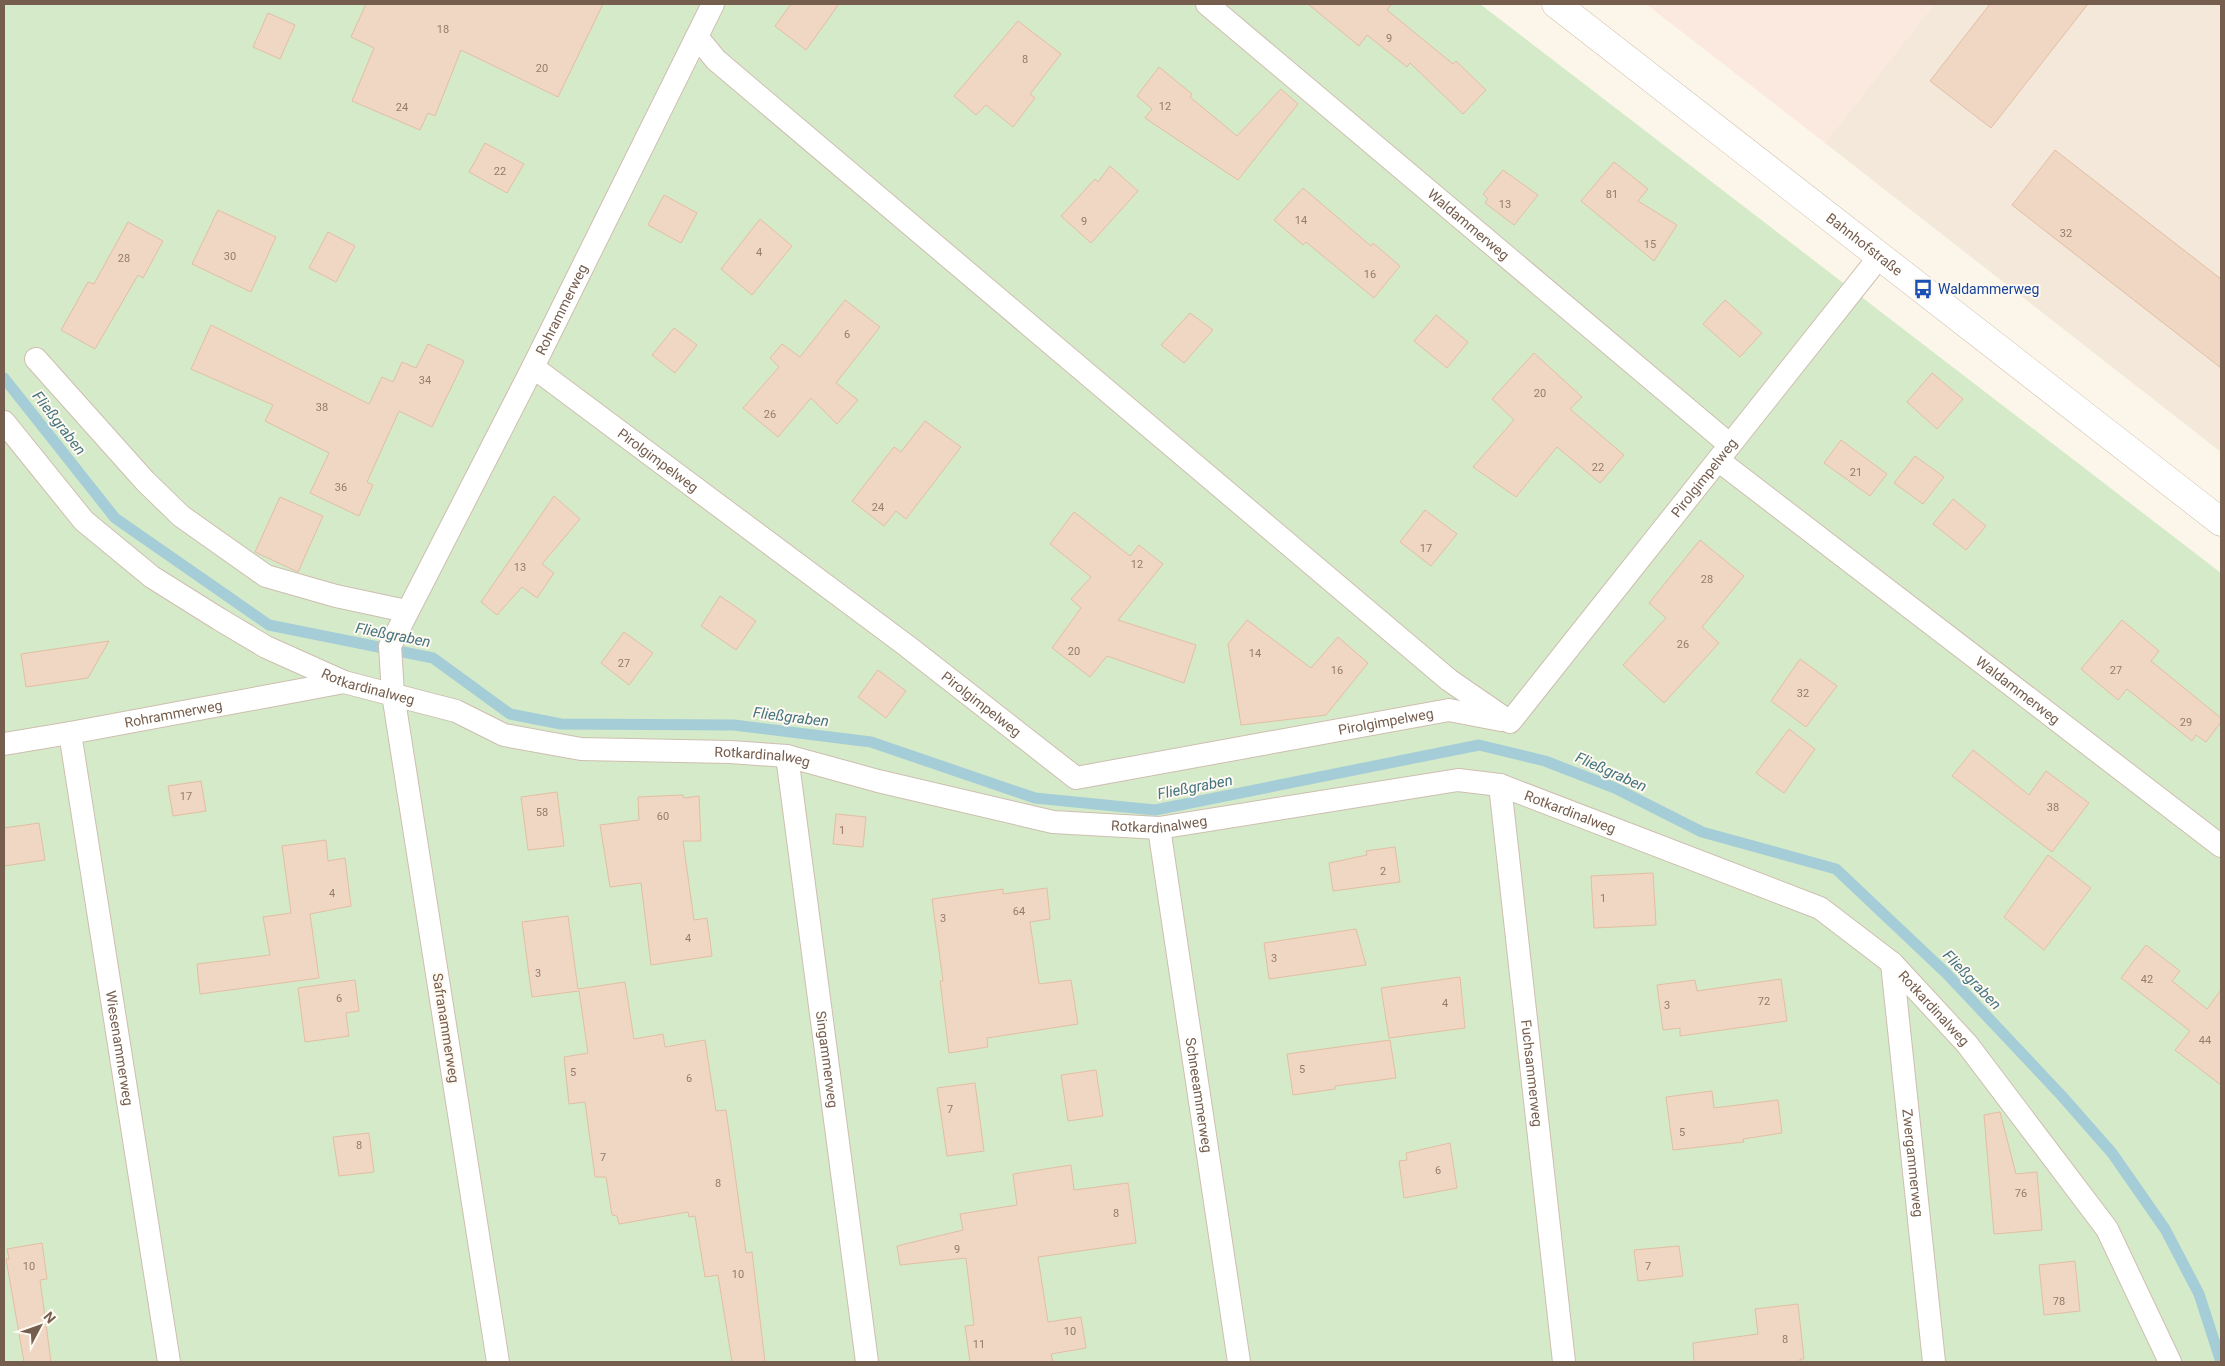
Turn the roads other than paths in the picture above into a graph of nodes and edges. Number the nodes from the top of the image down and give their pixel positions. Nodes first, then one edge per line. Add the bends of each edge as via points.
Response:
1 (713, 4) edge
2 (1207, 4) edge
3 (1556, 4) edge
4 (697, 37) junction
5 (1880, 256) junction
6 (36, 359) dead end
7 (533, 367) junction
8 (4, 422) edge
9 (1724, 453) junction
10 (2221, 522) edge
11 (406, 611) junction
12 (344, 682) junction
13 (393, 694) junction
14 (1510, 722) junction
15 (70, 733) junction
16 (4, 744) edge
17 (787, 756) junction
18 (1500, 785) junction
19 (1158, 828) junction
20 (2221, 846) edge
21 (1892, 963) junction
22 (169, 1362) edge
23 (498, 1362) edge
24 (867, 1362) edge
25 (1239, 1362) edge
26 (1564, 1362) edge
27 (1934, 1362) edge
28 (2170, 1362) edge

1 - 4 lane, Rohrammerweg
2 - 9 lane, Waldammerweg
3 - 5 main road, Bahnhofstraße
4 - 7 lane, Rohrammerweg
4 - 14 lane via 716,60 1448,680
5 - 9 lane, Pirolgimpelweg
5 - 10 main road, Bahnhofstraße
6 - 11 lane via 145,481 181,516 266,576
7 - 11 lane, Rohrammerweg
7 - 14 lane, Pirolgimpelweg via 907,646 1076,778 1449,710
8 - 12 lane, Rotkardinalweg via 84,522 152,577 266,647
9 - 14 lane, Pirolgimpelweg
9 - 20 lane, Waldammerweg
11 - 13 lane, Rohrammerweg via 390,646
12 - 13 lane, Rotkardinalweg
12 - 15 lane, Rohrammerweg
13 - 17 lane, Rotkardinalweg via 456,711 504,735 581,749
13 - 23 lane, Safranammerweg
15 - 16 lane, Rohrammerweg
15 - 22 lane, Wiesenammerweg
17 - 19 lane, Rotkardinalweg via 1052,822
17 - 24 lane, Singammerweg
18 - 19 lane, Rotkardinalweg via 1458,780
18 - 21 lane, Rotkardinalweg via 1820,908
18 - 26 lane, Fuchsammerweg
19 - 25 lane, Schneeammerweg
21 - 27 lane, Zwergammerweg
21 - 28 lane, Rotkardinalweg via 1967,1044 2107,1230

